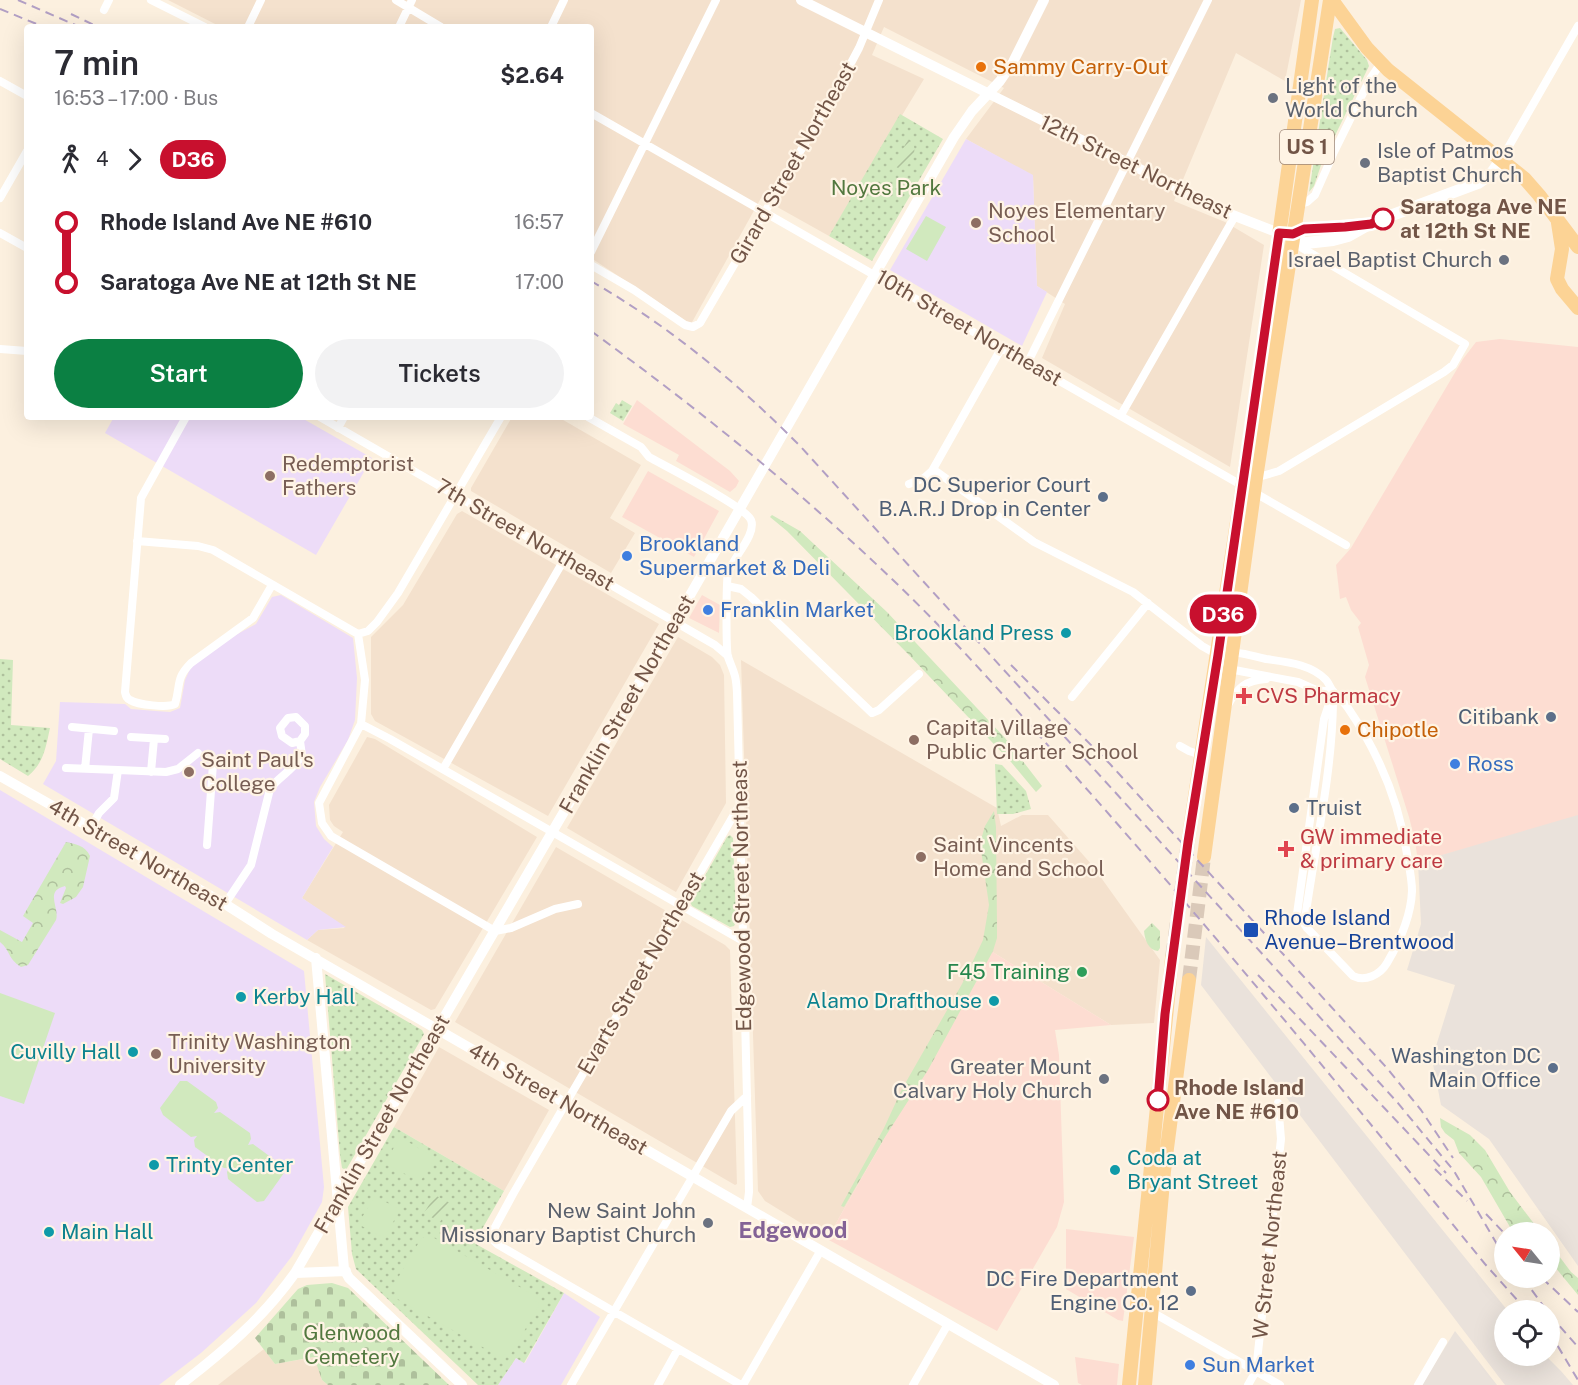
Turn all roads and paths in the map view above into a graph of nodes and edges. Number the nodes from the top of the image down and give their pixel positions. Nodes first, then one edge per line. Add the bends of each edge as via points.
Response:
1 (109, 0) edge
2 (151, 0) edge
3 (261, 0) edge
4 (396, 0) edge
5 (564, 0) edge
6 (716, 0) edge
7 (801, 0) edge
8 (879, 0) edge
9 (1044, 0) edge
10 (1208, 0) edge
11 (1312, 0) edge
12 (1331, 0) edge
13 (410, 4) edge
14 (104, 10) dead end
15 (199, 24) edge
16 (249, 24) edge
17 (400, 24) edge
18 (437, 24) edge
19 (552, 24) edge
20 (1578, 26) edge
21 (865, 32) junction
22 (1381, 63) junction
23 (0, 81) edge
24 (989, 93) junction
25 (24, 94) edge
26 (594, 114) edge
27 (644, 143) junction
28 (24, 156) edge
29 (1501, 160) junction
30 (1127, 162) junction
31 (0, 198) edge
32 (1298, 204) junction
33 (765, 212) junction
34 (1235, 216) junction
35 (1557, 221) junction
36 (0, 233) edge
37 (1288, 236) junction
38 (24, 246) edge
39 (594, 246) edge
40 (1578, 249) edge
41 (1561, 260) junction
42 (594, 267) edge
43 (875, 274) junction
44 (1576, 304) edge
45 (1002, 348) junction
46 (0, 349) edge
47 (24, 351) edge
48 (1028, 362) junction
49 (1121, 415) junction
50 (184, 420) edge
51 (325, 420) edge
52 (342, 420) edge
53 (499, 420) edge
54 (593, 420) edge
55 (338, 428) junction
56 (932, 471) junction
57 (909, 484) dead end
58 (1251, 485) junction
59 (455, 495) junction
60 (136, 541) junction
61 (1346, 545) dead end
62 (565, 558) junction
63 (273, 585) junction
64 (727, 586) junction
65 (1148, 603) junction
66 (675, 622) junction
67 (358, 634) junction
68 (1232, 651) junction
69 (1218, 655) junction
70 (728, 656) junction
71 (1229, 669) junction
72 (919, 674) dead end
73 (1279, 679) junction
74 (1333, 692) junction
75 (1072, 697) dead end
76 (1222, 719) junction
77 (361, 724) junction
78 (72, 728) dead end
79 (90, 729) junction
80 (114, 731) dead end
81 (131, 737) dead end
82 (154, 739) junction
83 (165, 739) dead end
84 (300, 741) dead end
85 (1180, 746) dead end
86 (198, 753) dead end
87 (1201, 755) junction
88 (213, 764) dead end
89 (66, 768) dead end
90 (86, 768) junction
91 (443, 769) junction
92 (118, 770) junction
93 (151, 772) junction
94 (0, 776) edge
95 (740, 805) junction
96 (91, 827) junction
97 (553, 832) junction
98 (1188, 842) tunnel mouth
99 (207, 845) dead end
100 (1204, 857) tunnel mouth
101 (225, 904) junction
102 (578, 904) dead end
103 (680, 906) junction
104 (495, 931) junction
105 (743, 940) junction
106 (316, 958) junction
107 (1172, 958) tunnel mouth
108 (1189, 980) tunnel mouth
109 (438, 1029) junction
110 (747, 1096) junction
111 (1278, 1102) dead end
112 (566, 1103) junction
113 (693, 1177) junction
114 (337, 1203) junction
115 (747, 1208) junction
116 (820, 1250) junction
117 (346, 1271) junction
118 (295, 1273) junction
119 (1136, 1303) junction
120 (614, 1312) junction
121 (1151, 1312) junction
122 (948, 1324) junction
123 (1443, 1342) dead end
124 (678, 1349) junction
125 (1256, 1371) junction
126 (180, 1385) edge
127 (462, 1385) edge
128 (571, 1385) edge
129 (658, 1385) edge
130 (742, 1385) edge
131 (913, 1385) edge
132 (1054, 1385) edge
133 (1129, 1385) edge
134 (1145, 1385) edge
135 (1248, 1385) edge
136 (1280, 1385) edge
137 (1418, 1385) edge

1 - 14 street
2 - 15 street
3 - 16 street
4 - 13 street
5 - 19 street
6 - 27 street
7 - 21 street, 12th Street Northeast
8 - 21 street, Girard Street Northeast
9 - 24 street, Franklin Street Northeast via 1013,62
10 - 30 street
11 - 37 main road, US 1
12 - 22 main road
12 - 32 main road, US 1
13 - 17 street
13 - 18 street
20 - 29 street
21 - 24 street, 12th Street Northeast
21 - 33 street, Girard Street Northeast via 842,80
22 - 29 main road
22 - 32 street via 1315,195
23 - 25 street
24 - 30 street, 12th Street Northeast
24 - 43 street, Franklin Street Northeast via 954,137
26 - 27 street, 10th Street Northeast
27 - 33 street, 10th Street Northeast
27 - 39 street
28 - 31 street
29 - 35 main road via 1533,187
29 - 37 main road via 1478,183 1371,224 1304,229
30 - 34 street, 12th Street Northeast
30 - 48 street
32 - 37 main road, US 1
33 - 42 street, Girard Street Northeast via 700,322 693,327
33 - 43 street, 10th Street Northeast
34 - 37 street, 12th Street Northeast
34 - 49 street
35 - 40 main road
35 - 41 main road
36 - 38 street
37 - 58 main road, US 1
37 - 58 street, 12th Street Northeast via 1465,344 1444,372
40 - 41 main road
41 - 44 main road via 1557,279
43 - 45 street, 10th Street Northeast
43 - 66 street, Franklin Street Northeast
45 - 48 street, 10th Street Northeast
45 - 56 street
46 - 47 street
48 - 49 street, 10th Street Northeast
49 - 58 street, 10th Street Northeast
50 - 60 street via 141,498
51 - 55 street, 7th Street Northeast
52 - 55 street
53 - 59 street
54 - 64 street, Edgewood Street Northeast via 641,447 649,457 728,501 751,520 752,529 729,570
55 - 59 street, 7th Street Northeast
56 - 57 street
56 - 65 street via 1034,543
58 - 61 street, 10th Street Northeast
58 - 68 main road, US 1
58 - 69 main road, US 1
59 - 62 street, 7th Street Northeast
59 - 67 street via 398,594 377,622
60 - 63 street via 213,550
60 - 63 street via 124,692 132,701 170,707 175,704 183,670 249,622
62 - 66 street, 7th Street Northeast
62 - 91 street
63 - 67 street
64 - 70 street, Edgewood Street Northeast
64 - 72 street via 741,589 751,597 872,713
65 - 69 street
65 - 75 street
66 - 70 street, 7th Street Northeast
66 - 97 street, Franklin Street Northeast
67 - 77 street via 365,680
68 - 69 street
68 - 71 main road, US 1
68 - 74 street via 1299,665 1325,680
69 - 71 street
69 - 87 main road, US 1
70 - 95 street, Edgewood Street Northeast via 736,675
71 - 73 street
71 - 76 main road, US 1
73 - 74 street
73 - 76 street via 1258,680 1240,687
74 - 74 street via 1333,721 1307,928 1359,979 1374,976 1384,968 1405,928 1412,890 1405,841 1390,787 1365,734 1347,705
76 - 100 main road, US 1
77 - 91 street
77 - 104 street via 319,803 322,823 335,838
78 - 79 street
79 - 80 street
79 - 90 street
81 - 82 street
82 - 83 street
82 - 93 street
84 - 101 street via 302,755 270,789 251,865
85 - 87 street
86 - 93 street via 178,769
87 - 98 main road, US 1
88 - 99 street
89 - 90 street
90 - 92 street
91 - 97 street
92 - 93 street
92 - 96 street via 114,798
94 - 96 street, 4th Street Northeast
95 - 103 street, Evarts Street Northeast
95 - 105 street, Edgewood Street Northeast
96 - 101 street, 4th Street Northeast
97 - 103 street
97 - 104 street, Franklin Street Northeast
101 - 106 street, 4th Street Northeast
102 - 104 street
103 - 105 street
103 - 112 street, Evarts Street Northeast
104 - 109 street, Franklin Street Northeast
105 - 110 street, Edgewood Street Northeast
106 - 109 street, 4th Street Northeast
106 - 114 street
107 - 119 main road
108 - 121 main road via 1169,1128
109 - 112 street, 4th Street Northeast
109 - 114 street, Franklin Street Northeast
110 - 113 street via 731,1111
110 - 115 street, Edgewood Street Northeast
111 - 125 street, W Street Northeast via 1281,1139
112 - 113 street, 4th Street Northeast
112 - 120 street, Evarts Street Northeast via 492,1235 493,1240
113 - 115 street, 4th Street Northeast
113 - 120 street
114 - 117 street
114 - 118 street, Franklin Street Northeast
115 - 116 street, 4th Street Northeast
116 - 122 street, 4th Street Northeast
116 - 130 street
117 - 118 street
117 - 127 street
118 - 126 street, Franklin Street Northeast via 240,1336
119 - 121 street
119 - 133 main road
120 - 124 street
120 - 128 street
121 - 125 street
121 - 134 main road
122 - 131 street
122 - 132 street, 4th Street Northeast
123 - 137 street
124 - 129 street
124 - 130 street
125 - 135 street, W Street Northeast
125 - 136 street

